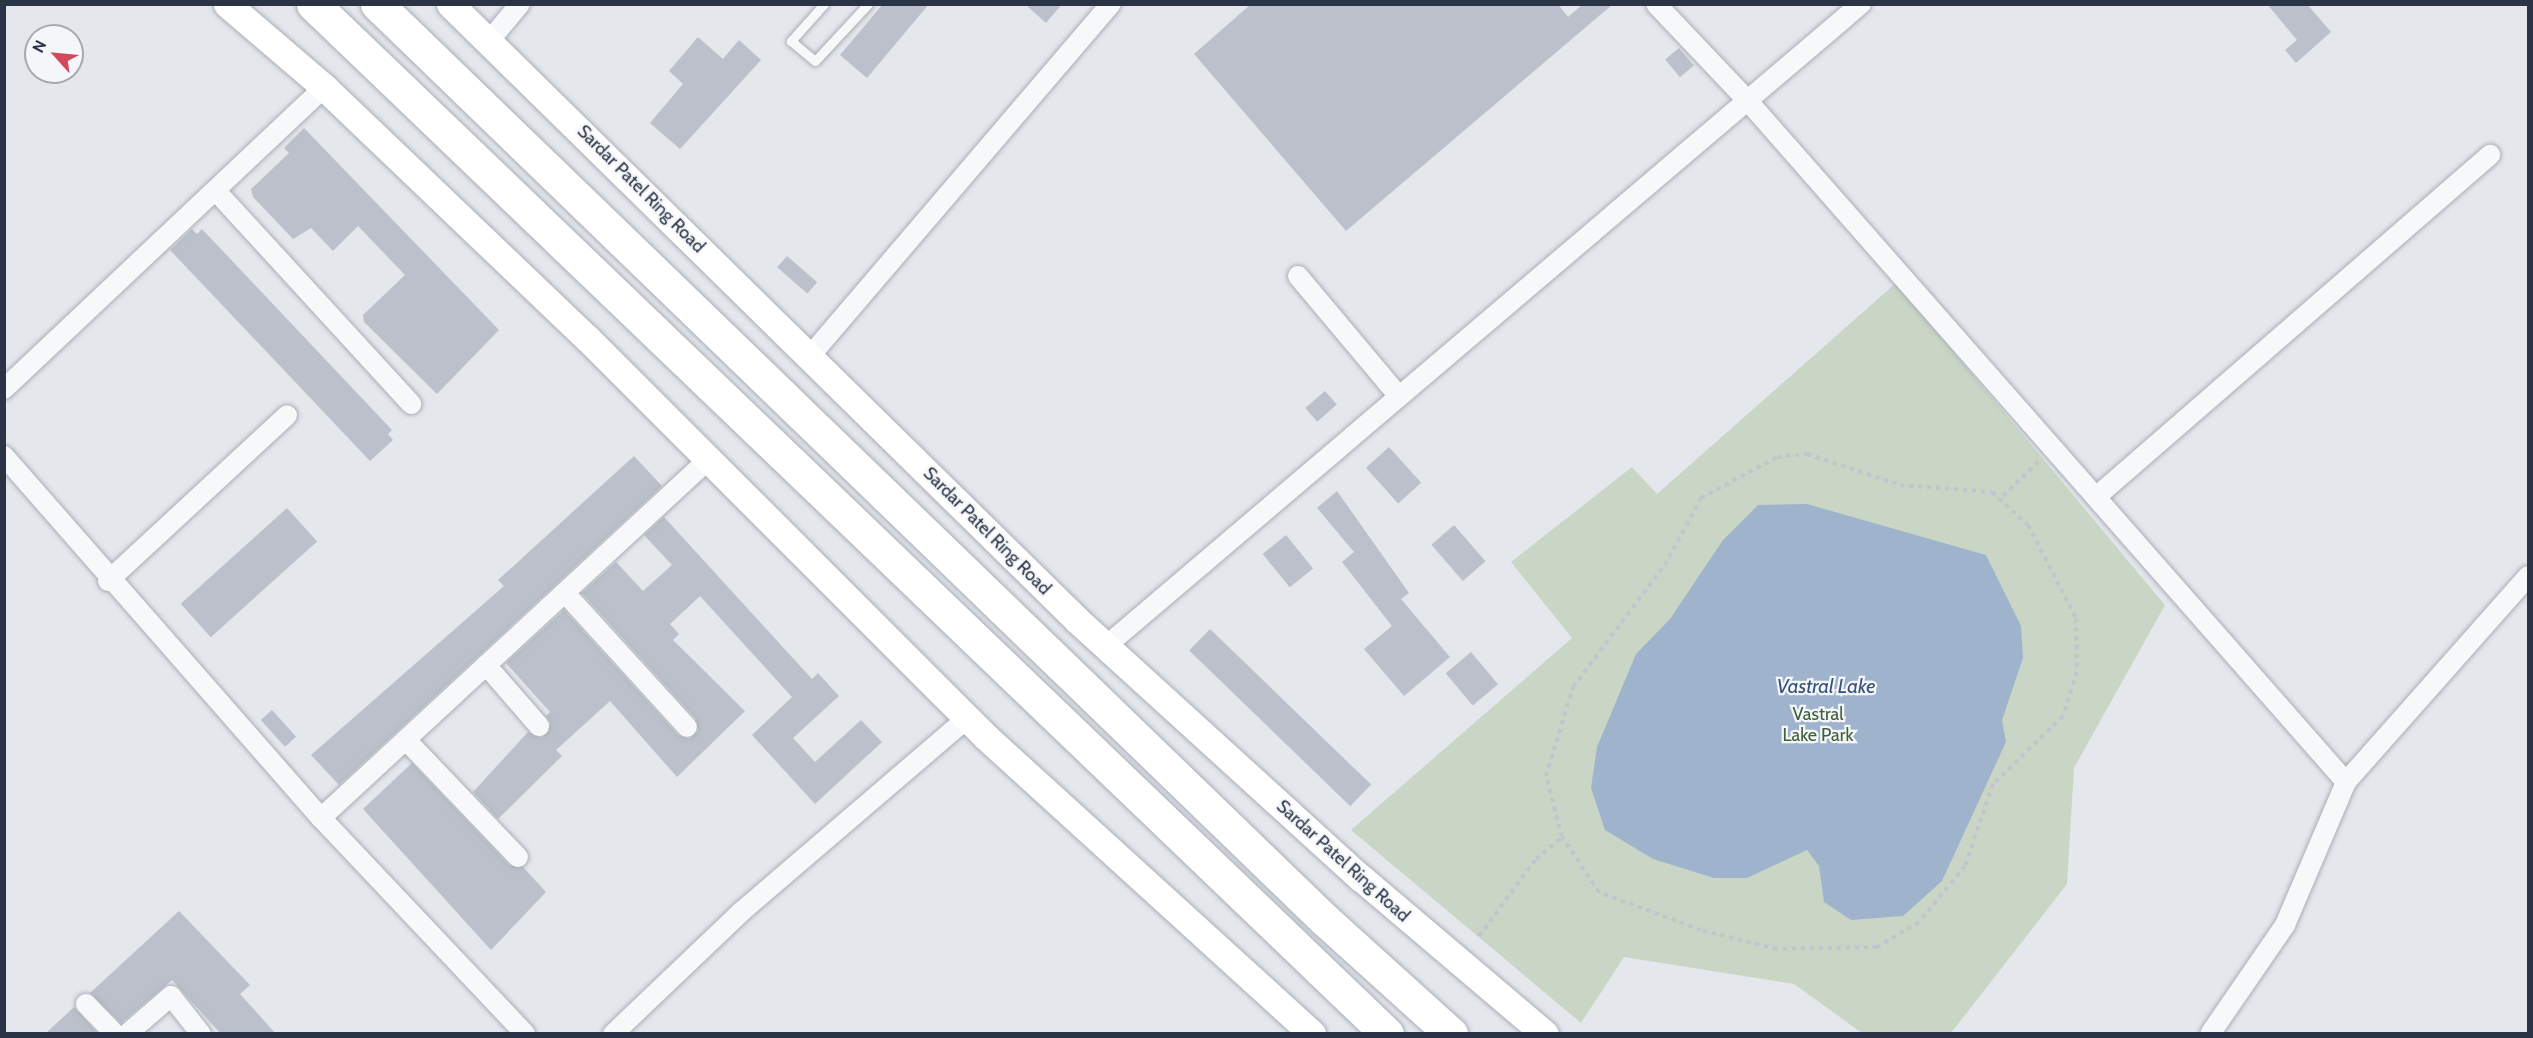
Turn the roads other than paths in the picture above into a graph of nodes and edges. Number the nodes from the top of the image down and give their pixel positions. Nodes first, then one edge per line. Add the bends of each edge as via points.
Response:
1 (227, 4) edge
2 (313, 4) edge
3 (377, 4) edge
4 (450, 4) edge
5 (520, 4) edge
6 (824, 4) edge
7 (868, 4) edge
8 (1111, 4) edge
9 (1656, 4) edge
10 (1861, 4) edge
11 (490, 40) junction
12 (324, 87) junction
13 (1747, 100) junction
14 (2490, 155) dead end
15 (216, 191) junction
16 (1298, 276) dead end
17 (810, 356) junction
18 (4, 389) edge
19 (1398, 395) junction
20 (411, 404) dead end
21 (287, 415) dead end
22 (4, 456) edge
23 (709, 459) junction
24 (2096, 497) junction
25 (2529, 576) edge
26 (108, 580) junction
27 (565, 593) junction
28 (1106, 646) junction
29 (486, 665) junction
30 (967, 718) junction
31 (539, 726) dead end
32 (687, 727) dead end
33 (406, 740) junction
34 (2346, 782) junction
35 (321, 818) junction
36 (518, 858) dead end
37 (86, 1004) dead end
38 (125, 1033) edge
39 (201, 1034) edge
40 (525, 1034) edge
41 (613, 1034) edge
42 (1312, 1034) edge
43 (1387, 1034) edge
44 (1451, 1034) edge
45 (1545, 1034) edge
46 (2210, 1034) edge

1 - 12 street
2 - 43 highway
3 - 44 highway via 1325,920
4 - 11 street, Sardar Patel Ring Road
5 - 11 street
6 - 7 lane via 791,41 815,61
8 - 17 street
9 - 13 street
10 - 13 street
11 - 17 street, Sardar Patel Ring Road
12 - 15 street
12 - 23 street
13 - 19 street
13 - 24 street
14 - 24 street
15 - 18 street
15 - 20 street
16 - 19 street
17 - 28 street, Sardar Patel Ring Road
19 - 28 street
21 - 26 street
22 - 26 street
23 - 27 street
23 - 30 street
24 - 34 street
25 - 34 street
26 - 35 street
27 - 29 street
27 - 32 street
28 - 45 street, Sardar Patel Ring Road via 1361,878
29 - 31 street
29 - 33 street
30 - 41 street via 741,912
30 - 42 street
33 - 35 street
33 - 36 street
34 - 46 street via 2285,925
35 - 40 street
37 - 38 street
38 - 39 street via 171,996

